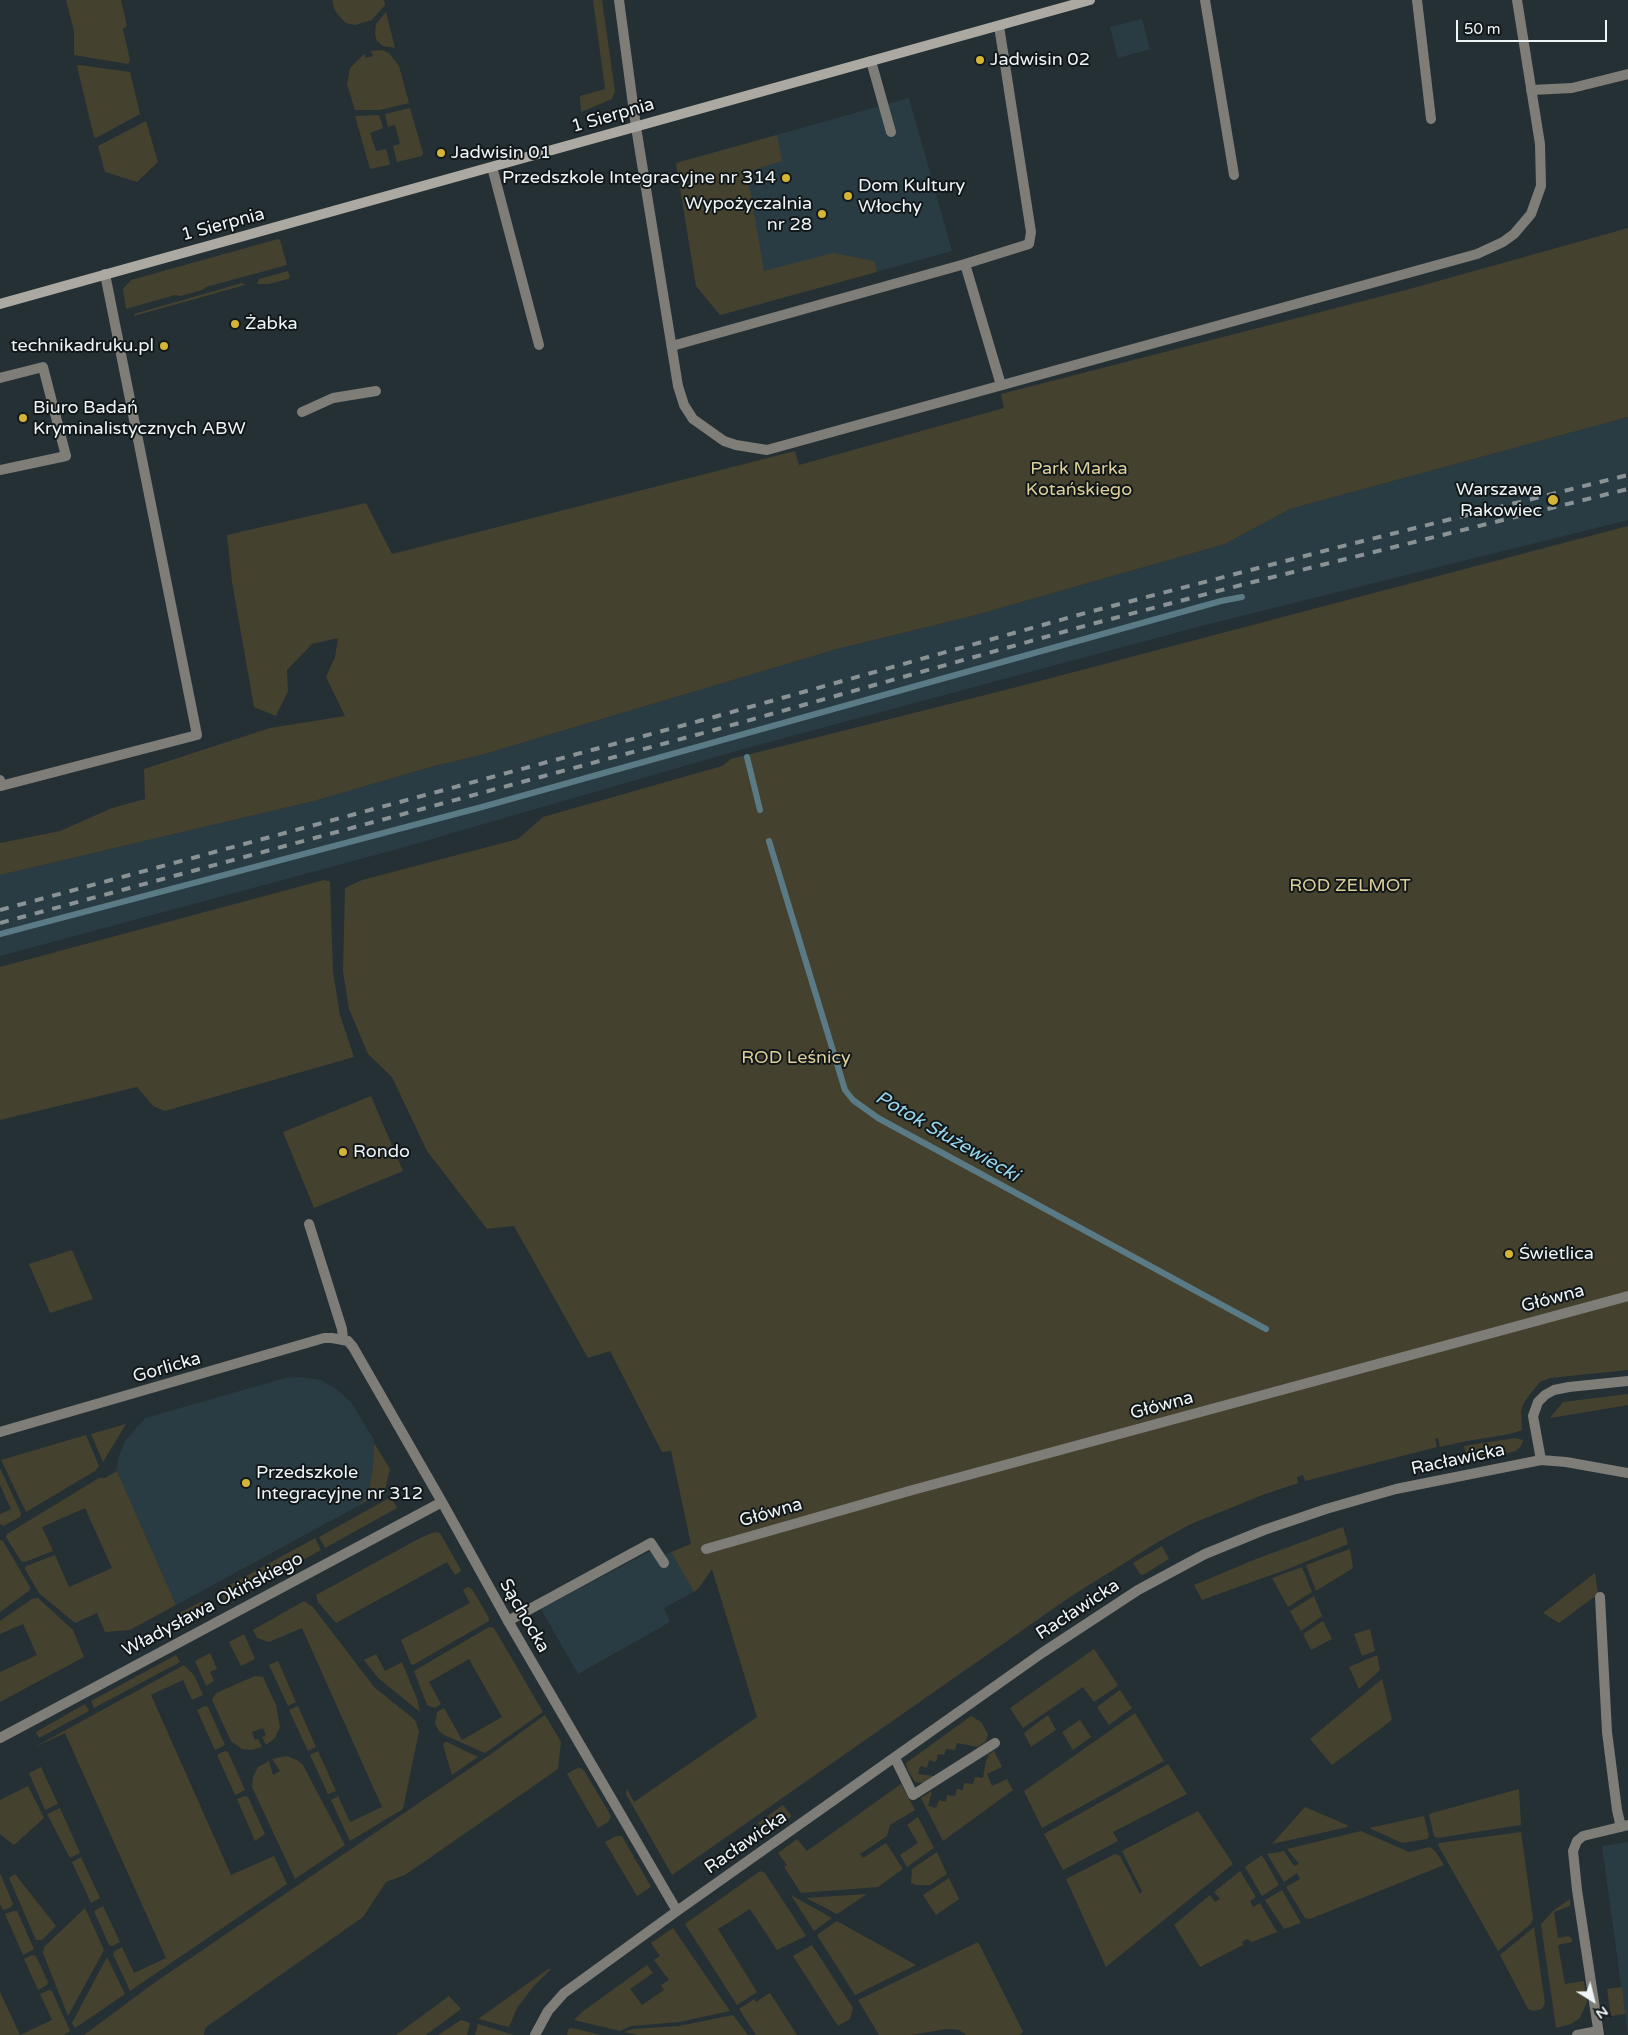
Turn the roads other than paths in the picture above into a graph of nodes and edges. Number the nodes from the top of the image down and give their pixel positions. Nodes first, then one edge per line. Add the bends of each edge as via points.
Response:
1 (619, 0) edge
2 (1090, 0) edge
3 (1205, 0) edge
4 (1417, 0) edge
5 (1517, 0) edge
6 (1076, 2) edge
7 (999, 26) junction
8 (870, 61) junction
9 (1628, 74) edge
10 (1531, 90) junction
11 (1431, 119) dead end
12 (636, 127) junction
13 (891, 132) dead end
14 (492, 166) junction
15 (1234, 175) dead end
16 (965, 264) junction
17 (105, 274) junction
18 (0, 304) edge
19 (539, 345) dead end
20 (672, 346) junction
21 (0, 378) edge
22 (1001, 385) junction
23 (376, 391) dead end
24 (302, 412) dead end
25 (0, 470) edge
26 (0, 780) edge
27 (309, 1224) dead end
28 (1628, 1296) edge
29 (343, 1339) junction
30 (1628, 1381) edge
31 (0, 1432) edge
32 (1540, 1460) junction
33 (1628, 1473) edge
34 (442, 1502) junction
35 (706, 1549) dead end
36 (664, 1563) dead end
37 (1600, 1597) dead end
38 (508, 1621) junction
39 (0, 1738) edge
40 (995, 1743) dead end
41 (894, 1758) junction
42 (1624, 1826) edge
43 (676, 1911) junction
44 (1598, 2033) edge
45 (535, 2035) edge
46 (1577, 2035) edge

1 - 12 street
2 - 6 street, 1 Sierpnia
3 - 15 street
4 - 11 street
5 - 10 street
6 - 7 street, 1 Sierpnia
7 - 8 street, 1 Sierpnia
7 - 16 street via 1031,232 1030,244
8 - 12 street, 1 Sierpnia
8 - 13 street
9 - 10 street via 1572,88
10 - 22 street via 1540,144 1541,186 1531,214 1503,242 1477,254
12 - 14 street, 1 Sierpnia
12 - 20 street
14 - 17 street, 1 Sierpnia
14 - 19 street
16 - 20 street
16 - 22 street
17 - 18 street, 1 Sierpnia
17 - 26 street via 197,736 1,786
20 - 22 street via 678,386 693,419 724,441 767,450
21 - 25 street via 43,367 66,456
23 - 24 street via 333,398
27 - 29 street
28 - 35 street, Główna via 908,1490
29 - 31 street, Gorlicka via 324,1338
29 - 34 street, Sąchocka via 353,1347
30 - 32 street via 1569,1387 1544,1395 1533,1416
32 - 33 street, Racławicka
32 - 41 street, Racławicka via 1396,1489 1326,1509 1204,1554 1138,1590 1042,1653
34 - 38 street, Sąchocka
34 - 39 street, Władysława Okińskiego
36 - 38 street via 651,1543
37 - 42 street via 1608,1732 1617,1810
38 - 43 street, Sąchocka
40 - 41 street via 913,1795
41 - 43 street, Racławicka
42 - 44 street via 1583,1836 1573,1851
43 - 45 street, Racławicka via 564,1993
44 - 46 street

